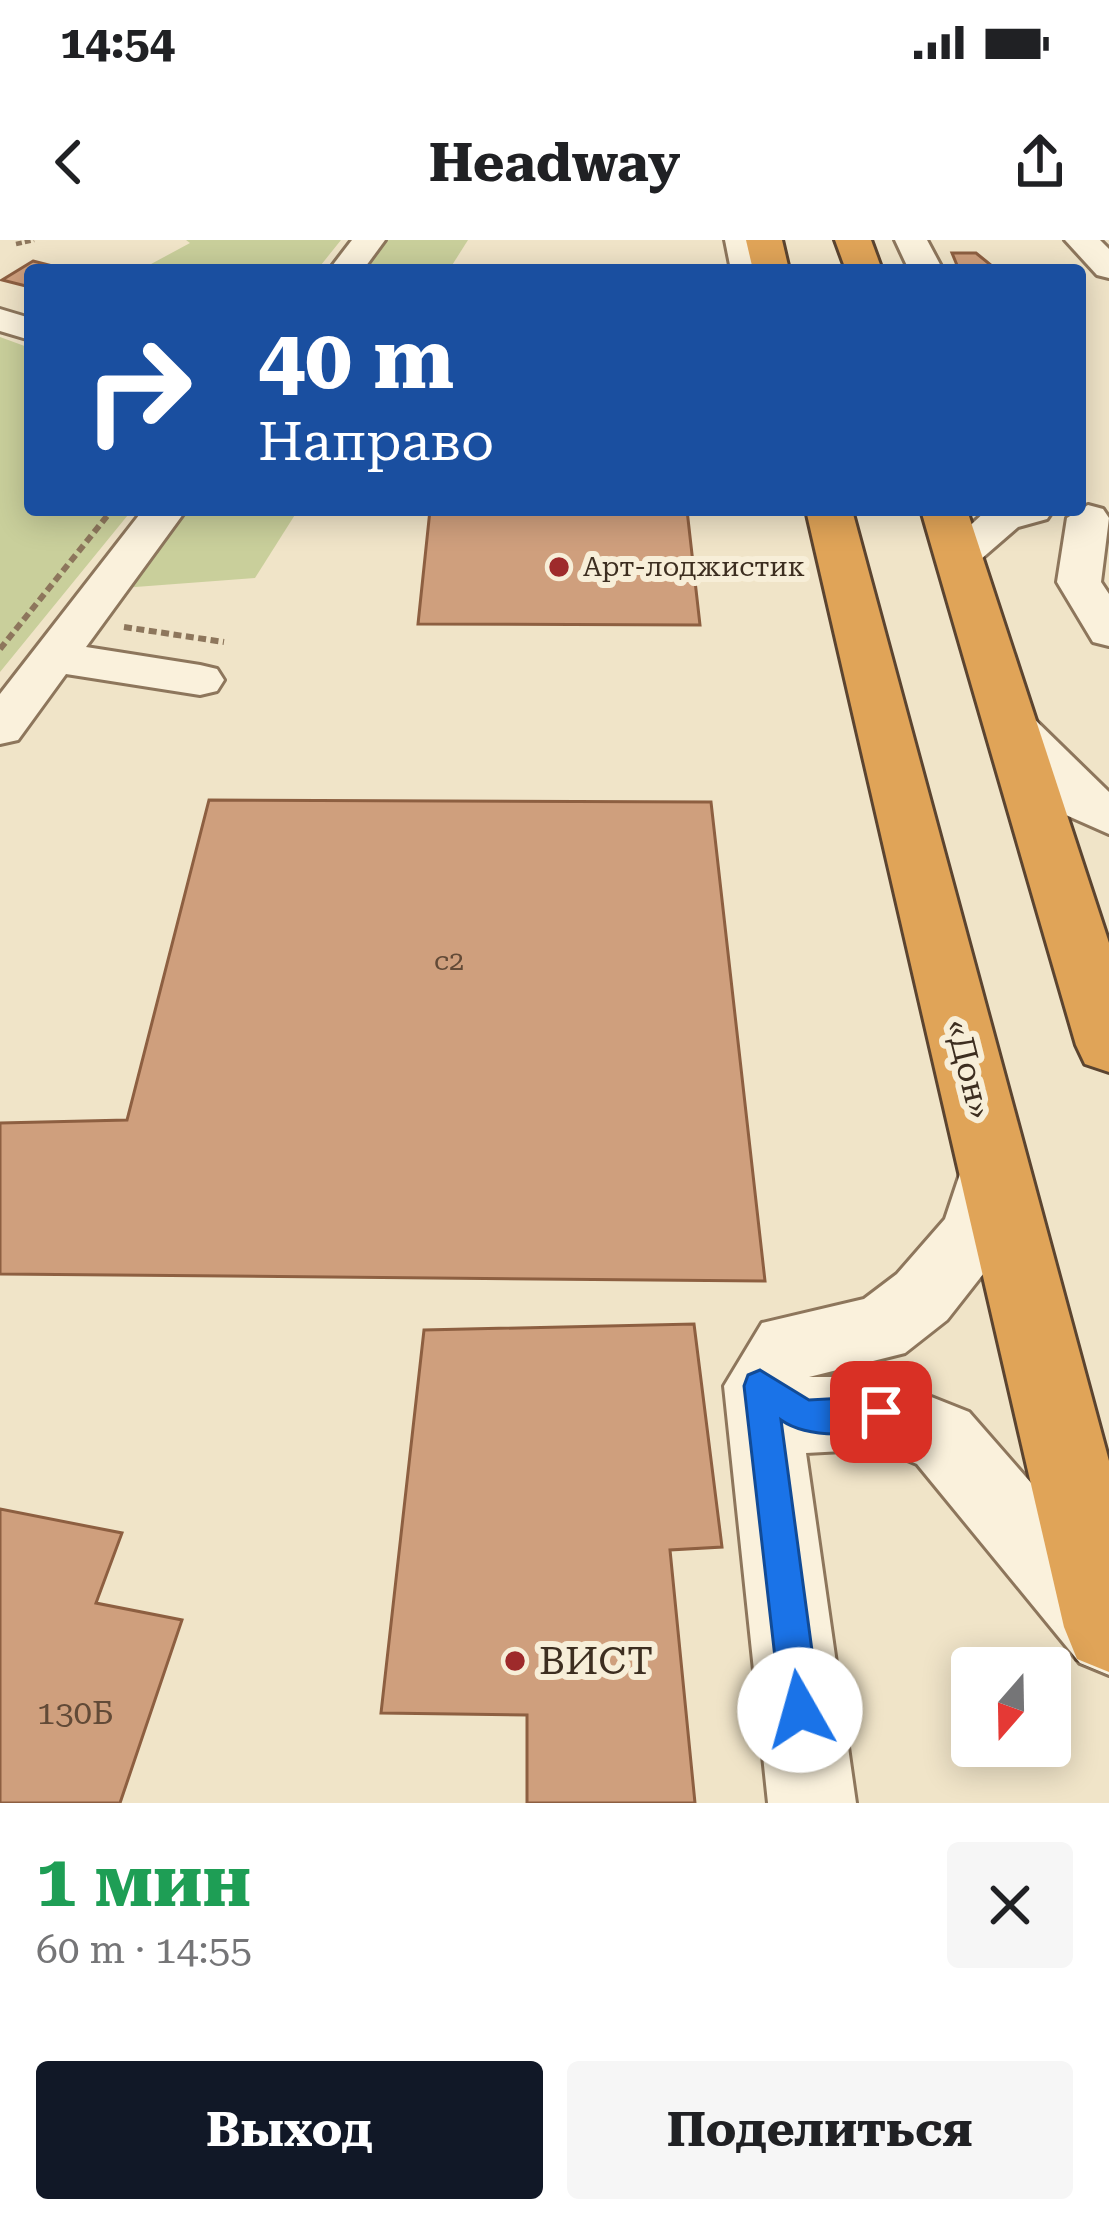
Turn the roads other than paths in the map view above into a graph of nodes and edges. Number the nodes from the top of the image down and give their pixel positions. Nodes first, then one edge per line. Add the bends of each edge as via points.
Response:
1 (369, 240) edge
2 (1081, 240) edge
3 (351, 264) edge
4 (1109, 268) edge
5 (160, 516) edge
6 (831, 516) edge
7 (1011, 516) edge
8 (1098, 520) edge
9 (953, 526) edge
10 (1109, 632) edge
11 (68, 639) junction
12 (212, 661) road end
13 (1010, 725) junction
14 (0, 728) edge
15 (1109, 815) edge
16 (1109, 1045) edge
17 (993, 1163) junction
18 (760, 1386) junction
19 (1109, 1631) edge
20 (812, 1803) edge

1 - 3 street
2 - 4 street
5 - 11 street
6 - 17 highway, «Дон»
7 - 9 street
8 - 10 street via 1079,582
9 - 13 highway
11 - 12 street
11 - 14 street
13 - 15 street via 1084,802
13 - 16 highway
17 - 18 street via 974,1234 922,1297 880,1329 787,1347
17 - 19 highway, «Дон»
18 - 19 street via 805,1417 881,1412 943,1438
18 - 20 street

